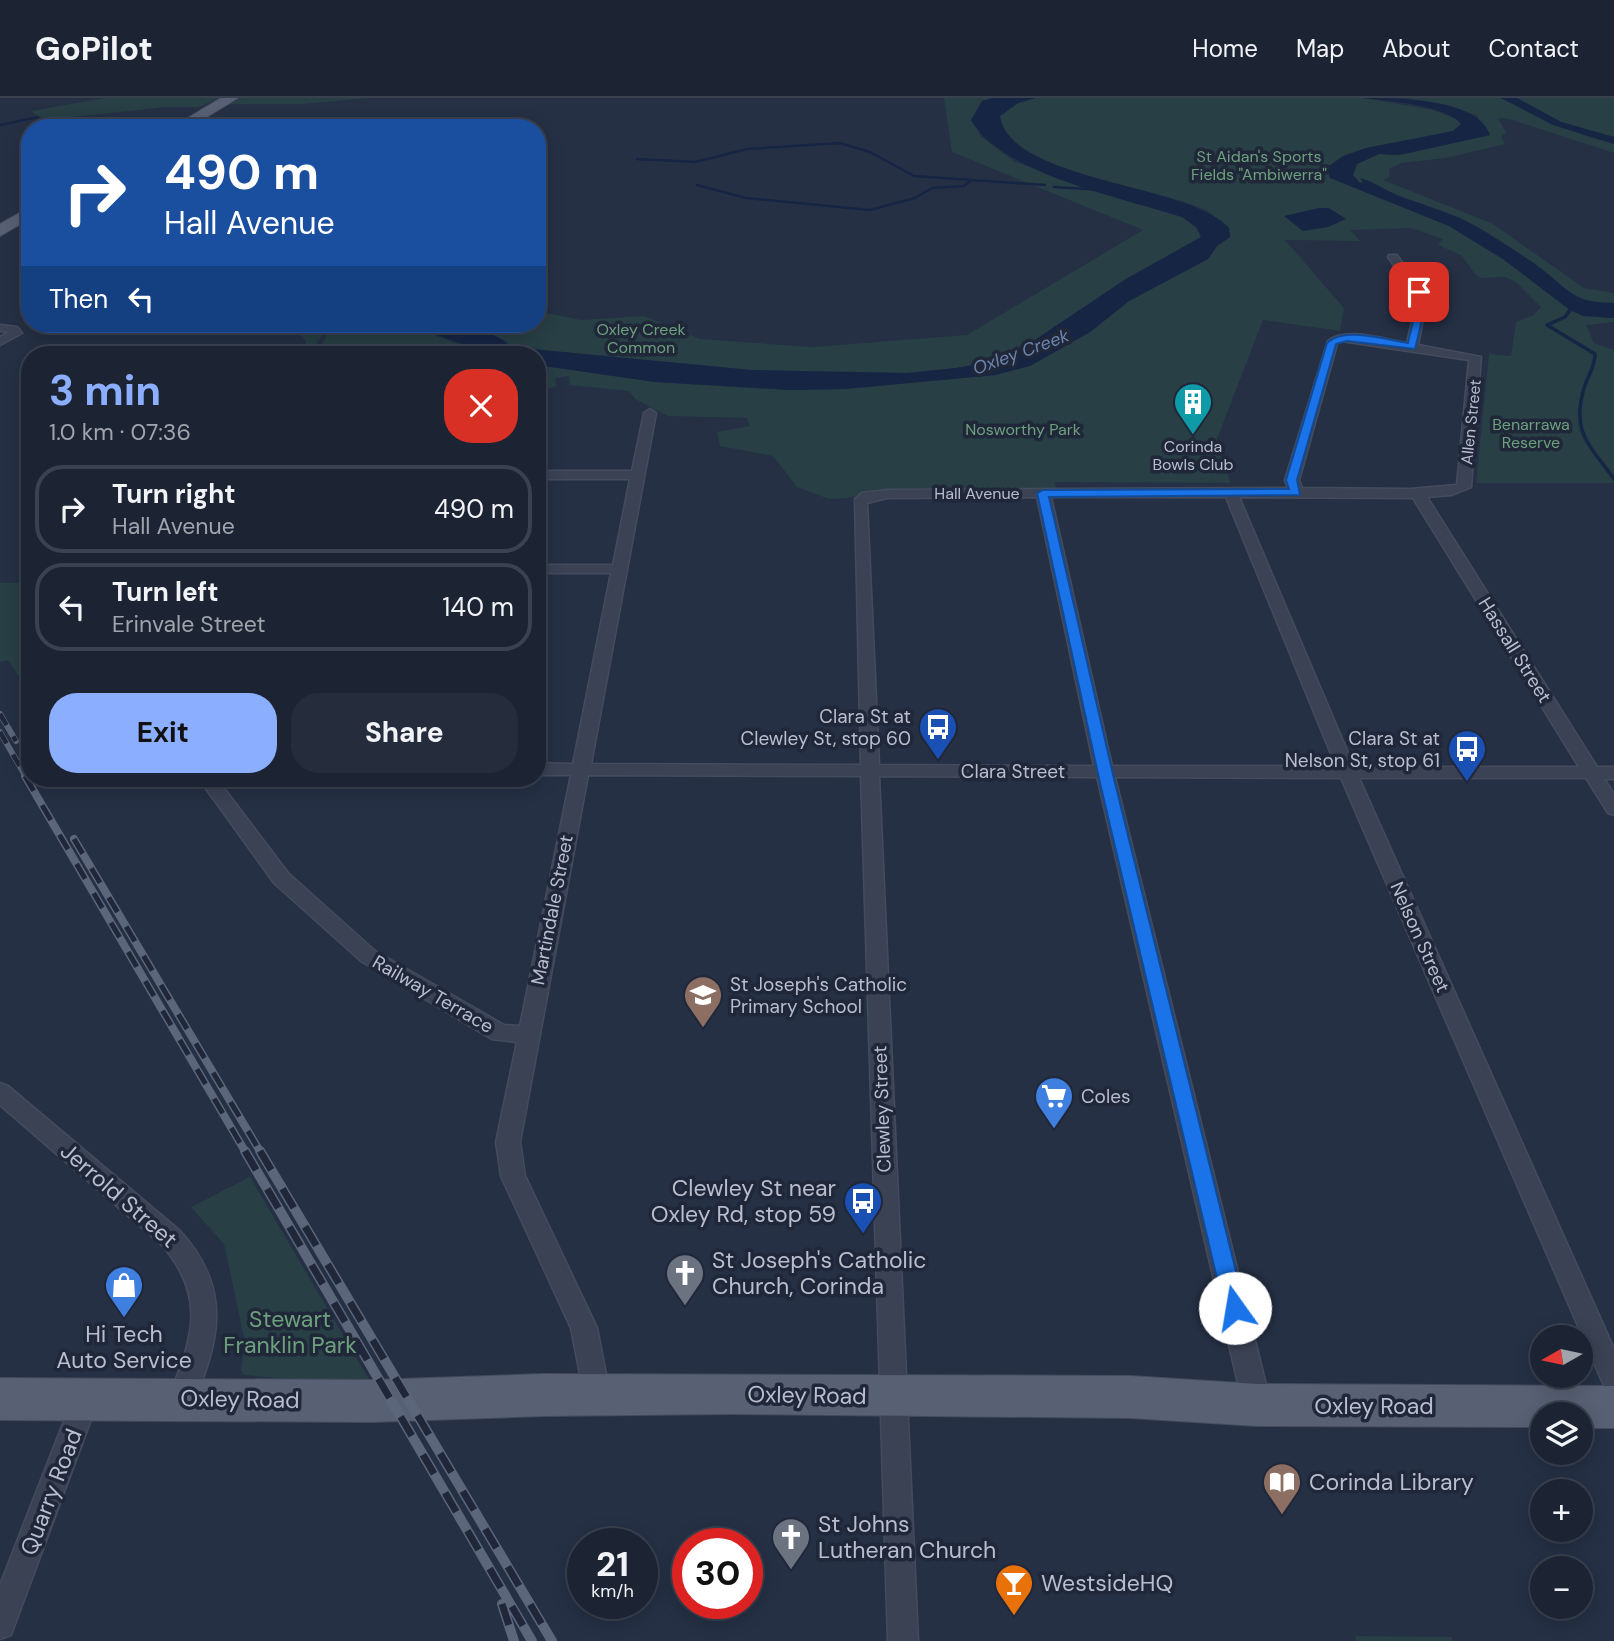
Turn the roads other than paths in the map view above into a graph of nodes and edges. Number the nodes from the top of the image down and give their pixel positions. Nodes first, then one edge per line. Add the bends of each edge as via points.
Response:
1 (231, 98) edge
2 (194, 119) edge
3 (21, 218) edge
4 (0, 231) edge
5 (1393, 257) dead end
6 (0, 328) edge
7 (0, 342) edge
8 (1412, 347) junction
9 (650, 413) dead end
10 (546, 475) edge
11 (637, 475) junction
12 (1464, 487) joint
13 (1416, 491) junction
14 (1296, 492) junction
15 (1043, 493) junction
16 (1231, 493) junction
17 (867, 496) joint
18 (546, 569) edge
19 (619, 569) junction
20 (546, 769) edge
21 (579, 769) junction
22 (868, 770) junction
23 (1105, 771) junction
24 (1348, 771) junction
25 (1592, 773) junction
26 (1614, 773) edge
27 (214, 787) edge
28 (1614, 809) edge
29 (527, 1035) junction
30 (0, 1092) edge
31 (1614, 1379) edge
32 (597, 1395) junction
33 (894, 1396) junction
34 (86, 1398) junction
35 (0, 1399) edge
36 (181, 1399) junction
37 (1257, 1405) junction
38 (1614, 1407) edge
39 (0, 1624) edge
40 (903, 1641) edge

1 - 2 main road
3 - 4 main road
5 - 8 street via 1422,299
6 - 7 street via 16,333
8 - 12 street, Allen Street via 1475,357
8 - 14 street via 1338,338 1332,343 1292,480
9 - 11 street, Martindale Street
10 - 11 street
11 - 19 street, Martindale Street
12 - 13 street, Hall Avenue
13 - 14 street, Hall Avenue
13 - 25 street, Hassall Street
14 - 16 street, Hall Avenue
15 - 16 street, Hall Avenue
15 - 17 street, Hall Avenue
15 - 23 street
16 - 24 street, Nelson Street
17 - 22 street, Clewley Street via 860,502
18 - 19 street
19 - 21 street, Martindale Street
20 - 21 street, Clara Street
21 - 22 street, Clara Street
21 - 29 street, Martindale Street
22 - 23 street, Clara Street
22 - 33 street, Clewley Street
23 - 24 street, Clara Street
23 - 37 street
24 - 25 street, Clara Street
24 - 31 street, Nelson Street
25 - 26 street, Clara Street
25 - 28 street, Hassall Street
27 - 29 street, Railway Terrace via 281,878 368,956 500,1033
29 - 32 street, Martindale Street via 509,1129 509,1163 584,1328
30 - 36 street, Jerrold Street via 189,1257 204,1298 206,1328
32 - 33 main road, Oxley Road
32 - 36 main road, Oxley Road via 372,1401
33 - 37 main road, Oxley Road via 1131,1398
33 - 40 street, Clewley Street
34 - 35 main road, Oxley Road
34 - 36 main road, Oxley Road
34 - 39 street, Quarry Road
37 - 38 main road, Oxley Road

